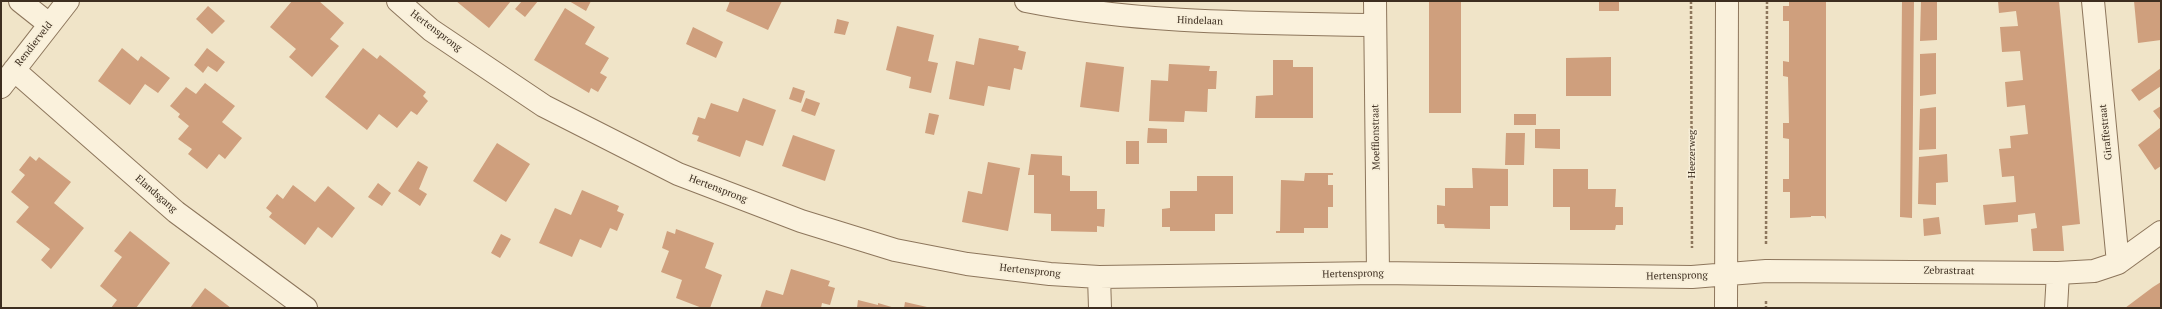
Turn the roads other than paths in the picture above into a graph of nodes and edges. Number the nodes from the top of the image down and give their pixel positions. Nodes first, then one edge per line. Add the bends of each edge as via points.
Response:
1 (20, 1) edge
2 (68, 1) edge
3 (398, 1) edge
4 (1026, 1) edge
5 (1375, 1) edge
6 (1727, 1) edge
7 (2093, 1) edge
8 (49, 24) junction
9 (1375, 25) junction
10 (7, 78) edge
11 (2161, 232) edge
12 (2118, 263) junction
13 (2058, 272) junction
14 (1378, 273) junction
15 (1727, 275) junction
16 (1100, 277) junction
17 (306, 308) edge
18 (1100, 308) edge
19 (1726, 308) edge
20 (2056, 308) edge

1 - 8 street
2 - 8 street, Rendierveld
3 - 16 street, Hertensprong via 431,30 544,106 678,174 801,221 895,250 967,264
4 - 9 street, Hindelaan via 1068,10 1185,21
5 - 9 street, Moefflonstraat
6 - 15 street
7 - 12 street, Giraffestraat
8 - 10 street, Rendierveld
9 - 14 street, Moefflonstraat
10 - 17 street, Elandsgang via 176,212
11 - 12 street, Zebrastraat
12 - 13 street, Zebrastraat via 2094,271
13 - 15 street, Zebrastraat via 1766,270
13 - 20 street
14 - 15 street, Hertensprong via 1692,277
14 - 16 street, Hertensprong
15 - 19 street
16 - 18 street

